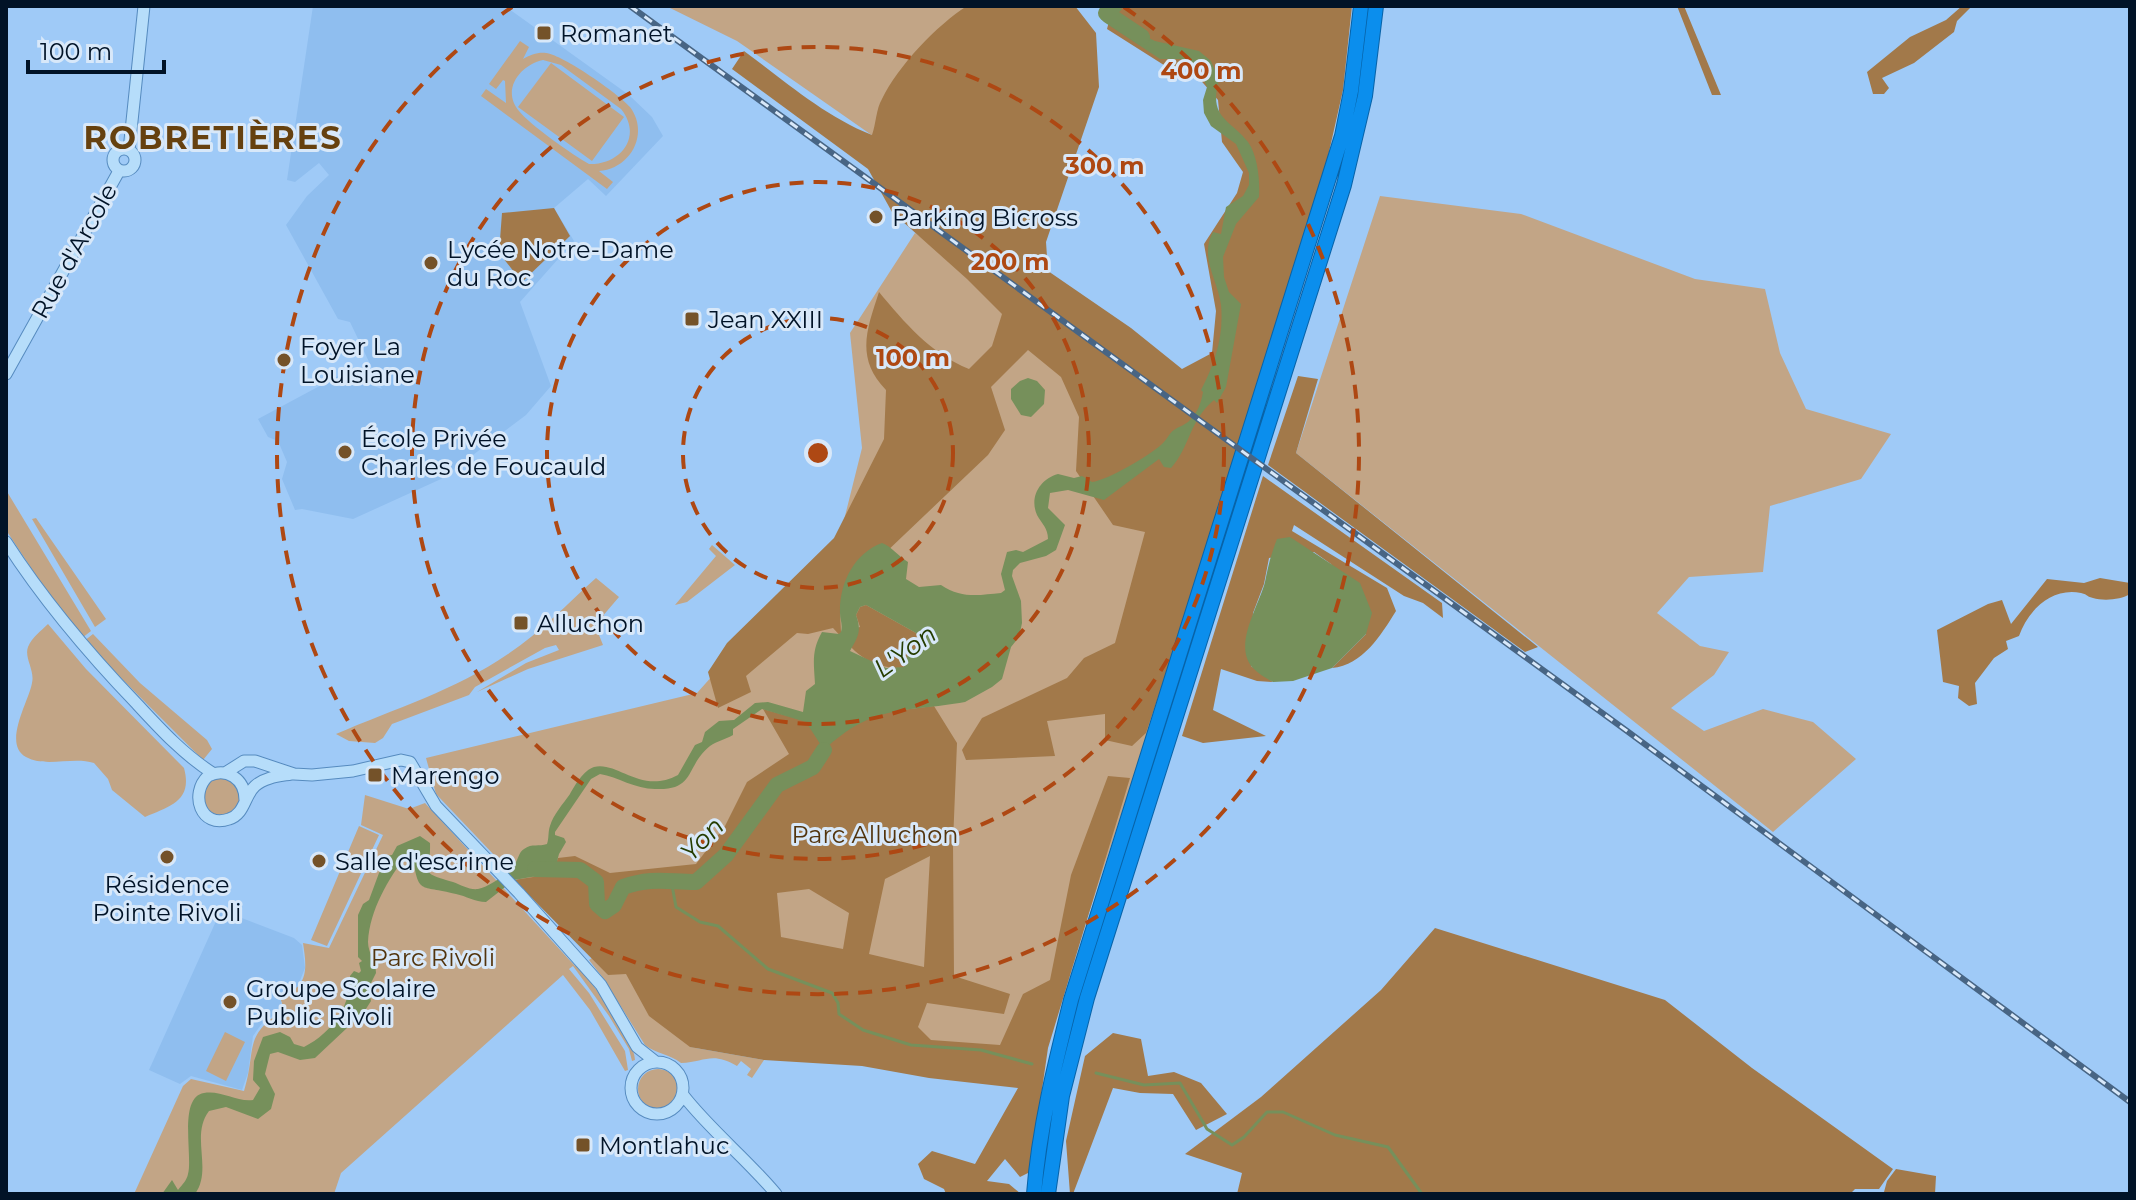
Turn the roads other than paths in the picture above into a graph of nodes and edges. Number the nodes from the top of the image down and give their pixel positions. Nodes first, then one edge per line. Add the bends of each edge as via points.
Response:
1 (144, 6) edge
2 (1361, 6) edge
3 (1376, 6) edge
4 (6, 374) edge
5 (6, 542) edge
6 (188, 757) junction
7 (220, 773) junction
8 (294, 774) junction
9 (199, 786) junction
10 (245, 800) junction
11 (637, 1047) junction
12 (656, 1062) junction
13 (637, 1072) junction
14 (683, 1095) junction
15 (673, 1110) junction
16 (697, 1115) junction
17 (776, 1194) edge
18 (1034, 1194) edge
19 (1048, 1194) edge

1 - 4 main road, Rue d'Arcole via 129,150 119,150 113,157 119,171
2 - 18 highway via 1342,136 1071,1000 1051,1080
3 - 19 highway via 1365,96 1344,185 1087,998 1062,1096
5 - 6 main road via 79,643
6 - 7 main road
6 - 9 main road
7 - 8 main road via 255,761
7 - 9 main road
7 - 10 main road via 238,780
8 - 10 main road via 256,785
8 - 11 main road via 410,762 436,806 601,985
9 - 10 main road via 200,809 213,819 236,816
11 - 12 main road
11 - 13 main road
12 - 13 main road
12 - 14 main road via 677,1070
13 - 15 main road via 631,1090 635,1103 653,1115
14 - 15 main road
14 - 16 main road
15 - 16 main road
16 - 17 main road via 738,1150

